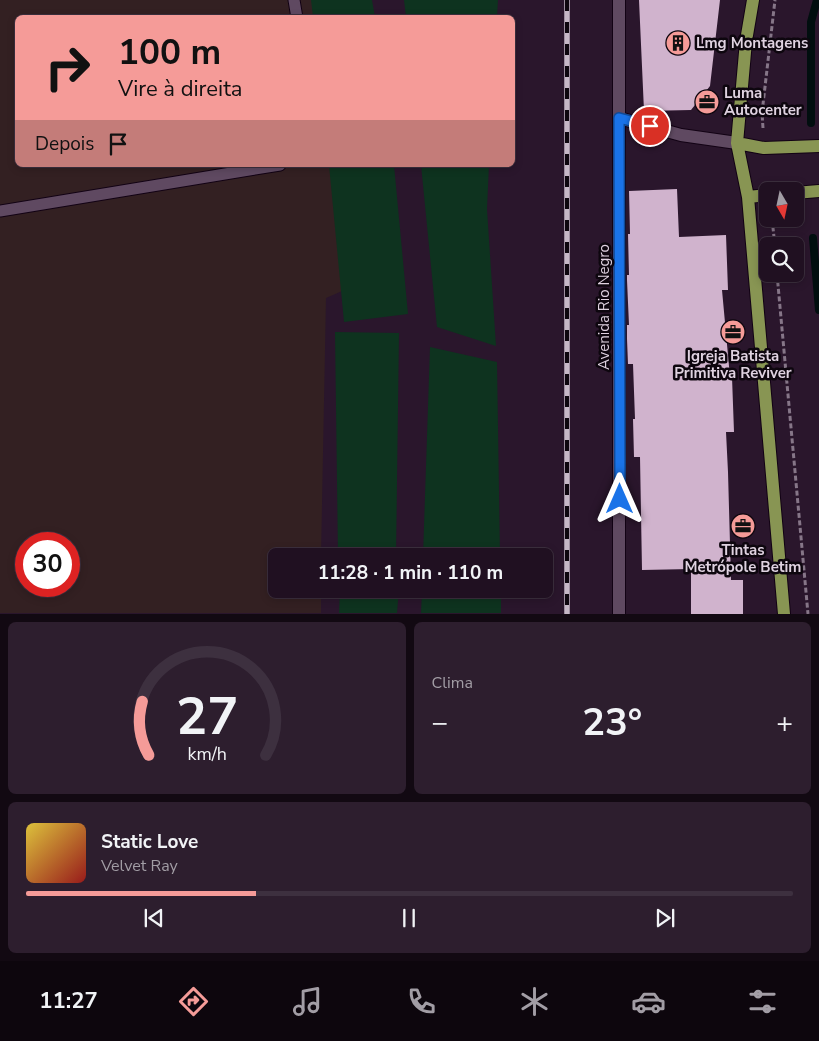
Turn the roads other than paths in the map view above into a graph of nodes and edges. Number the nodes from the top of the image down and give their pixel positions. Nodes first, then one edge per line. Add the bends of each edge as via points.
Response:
1 (294, 0) edge
2 (619, 0) edge
3 (753, 0) edge
4 (296, 15) edge
5 (619, 118) junction
6 (737, 143) junction
7 (819, 146) edge
8 (268, 167) edge
9 (819, 191) edge
10 (804, 192) edge
11 (759, 195) edge
12 (748, 196) junction
13 (0, 211) edge
14 (619, 614) edge
15 (784, 614) edge

1 - 4 lane
2 - 5 street, Avenida Rio Negro
3 - 6 main road
5 - 6 street via 681,135
5 - 14 street, Avenida Rio Negro
6 - 7 main road via 764,148
6 - 12 main road
8 - 13 lane
9 - 10 main road
11 - 12 main road
12 - 15 main road

